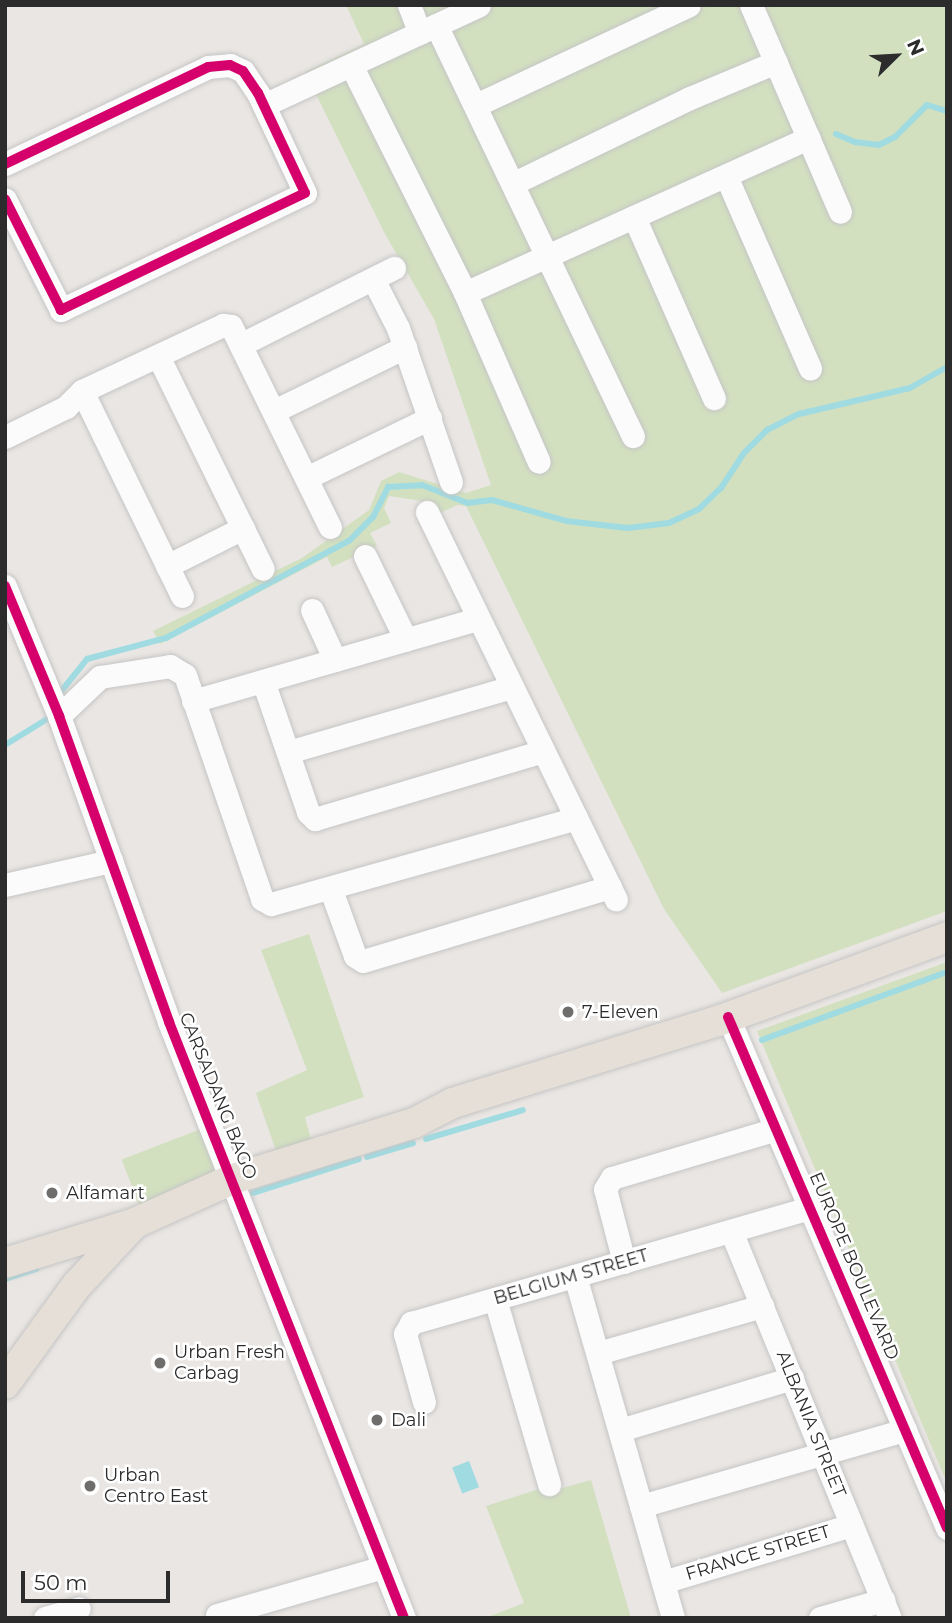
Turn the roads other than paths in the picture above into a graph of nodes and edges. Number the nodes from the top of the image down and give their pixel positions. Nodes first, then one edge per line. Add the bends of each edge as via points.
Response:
1 (409, 5) edge
2 (479, 5) edge
3 (689, 5) edge
4 (751, 5) edge
5 (428, 29) junction
6 (776, 62) junction
7 (351, 65) junction
8 (476, 105) junction
9 (264, 106) junction
10 (809, 138) junction
11 (5, 164) edge
12 (726, 176) junction
13 (514, 183) junction
14 (5, 199) edge
15 (840, 212) dead end
16 (634, 217) junction
17 (550, 255) junction
18 (394, 268) dead end
19 (373, 279) junction
20 (465, 293) junction
21 (242, 344) junction
22 (405, 347) junction
23 (158, 356) junction
24 (810, 368) dead end
25 (78, 393) junction
26 (714, 398) dead end
27 (274, 411) junction
28 (430, 418) junction
29 (5, 420) edge
30 (632, 436) dead end
31 (5, 437) edge
32 (539, 462) dead end
33 (306, 478) junction
34 (451, 482) dead end
35 (427, 512) dead end
36 (330, 527) dead end
37 (243, 528) junction
38 (365, 556) dead end
39 (167, 566) junction
40 (263, 569) dead end
41 (5, 586) edge
42 (182, 596) dead end
43 (312, 610) dead end
44 (478, 619) junction
45 (405, 640) junction
46 (335, 660) junction
47 (263, 681) junction
48 (512, 687) junction
49 (193, 701) junction
50 (59, 716) junction
51 (543, 751) junction
52 (288, 752) junction
53 (576, 818) junction
54 (111, 861) junction
55 (5, 885) edge
56 (331, 890) junction
57 (947, 937) edge
58 (728, 1017) junction
59 (776, 1129) junction
60 (233, 1179) junction
61 (810, 1208) junction
62 (135, 1223) junction
63 (731, 1231) junction
64 (56, 1249) junction
65 (624, 1262) junction
66 (5, 1263) edge
67 (575, 1276) junction
68 (77, 1285) junction
69 (495, 1299) junction
70 (762, 1306) junction
71 (598, 1353) junction
72 (792, 1378) junction
73 (5, 1384) edge
74 (424, 1402) dead end
75 (620, 1430) junction
76 (905, 1430) junction
77 (823, 1454) junction
78 (549, 1484) dead end
79 (641, 1506) junction
80 (852, 1525) junction
81 (947, 1528) edge
82 (383, 1567) junction
83 (663, 1582) junction
84 (79, 1608) dead end
85 (887, 1609) edge
86 (217, 1615) dead end
87 (45, 1618) edge
88 (404, 1618) edge
89 (673, 1618) edge
90 (820, 1618) edge

1 - 5 street
2 - 5 street
3 - 8 street
4 - 6 street
5 - 7 street
5 - 8 street
6 - 10 street
6 - 13 street
7 - 9 street
7 - 20 street
8 - 13 street
9 - 11 street via 243,71 230,65 208,67
9 - 14 street via 305,193 61,310
10 - 12 street
10 - 15 street
12 - 16 street
12 - 24 street
13 - 17 street
16 - 17 street
16 - 26 street
17 - 20 street
17 - 30 street
18 - 19 street
19 - 21 street
19 - 22 street
20 - 32 street
21 - 23 street via 236,330 223,325
21 - 27 street
22 - 27 street
22 - 28 street
23 - 25 street
23 - 37 street
25 - 29 street via 59,393
25 - 31 street via 66,407
25 - 39 street
27 - 33 street
28 - 33 street
28 - 34 street
33 - 36 street
35 - 44 street
37 - 39 street
37 - 40 street
38 - 45 street
39 - 42 street
41 - 50 street, CARSADANG BAGO
43 - 46 street
44 - 45 street
44 - 48 street
45 - 46 street
46 - 47 street
47 - 49 street
47 - 52 street
48 - 51 street
48 - 52 street
49 - 50 street via 185,675 170,666 100,677
49 - 56 street via 262,898 271,904
50 - 54 street, CARSADANG BAGO
51 - 52 street via 323,820 308,813
51 - 53 street
53 - 56 street
53 - 56 street via 613,893 363,961 355,956
54 - 55 street
54 - 60 street, CARSADANG BAGO
57 - 58 main road
58 - 59 street, EUROPE BOULEVARD
58 - 60 main road via 453,1103 414,1123
59 - 61 street, EUROPE BOULEVARD
59 - 65 street via 612,1178 605,1189
60 - 62 main road
60 - 82 street, CARSADANG BAGO
61 - 63 street, BELGIUM STREET
61 - 76 street, EUROPE BOULEVARD
62 - 64 main road
62 - 68 main road
63 - 65 street, BELGIUM STREET
63 - 70 street, ALBANIA STREET
64 - 66 main road
64 - 68 main road via 74,1263
65 - 67 street, BELGIUM STREET
67 - 69 street, BELGIUM STREET
67 - 71 street
68 - 73 main road
69 - 74 street, BELGIUM STREET via 407,1328
69 - 78 street
70 - 71 street
70 - 72 street, ALBANIA STREET
71 - 75 street
72 - 75 street
72 - 77 street, ALBANIA STREET
75 - 79 street
76 - 77 street
76 - 81 street, EUROPE BOULEVARD
77 - 79 street
77 - 80 street, ALBANIA STREET
79 - 83 street
80 - 83 street, FRANCE STREET
80 - 85 street, ALBANIA STREET
82 - 86 street
82 - 88 street, CARSADANG BAGO
83 - 89 street
84 - 87 street
85 - 90 street

